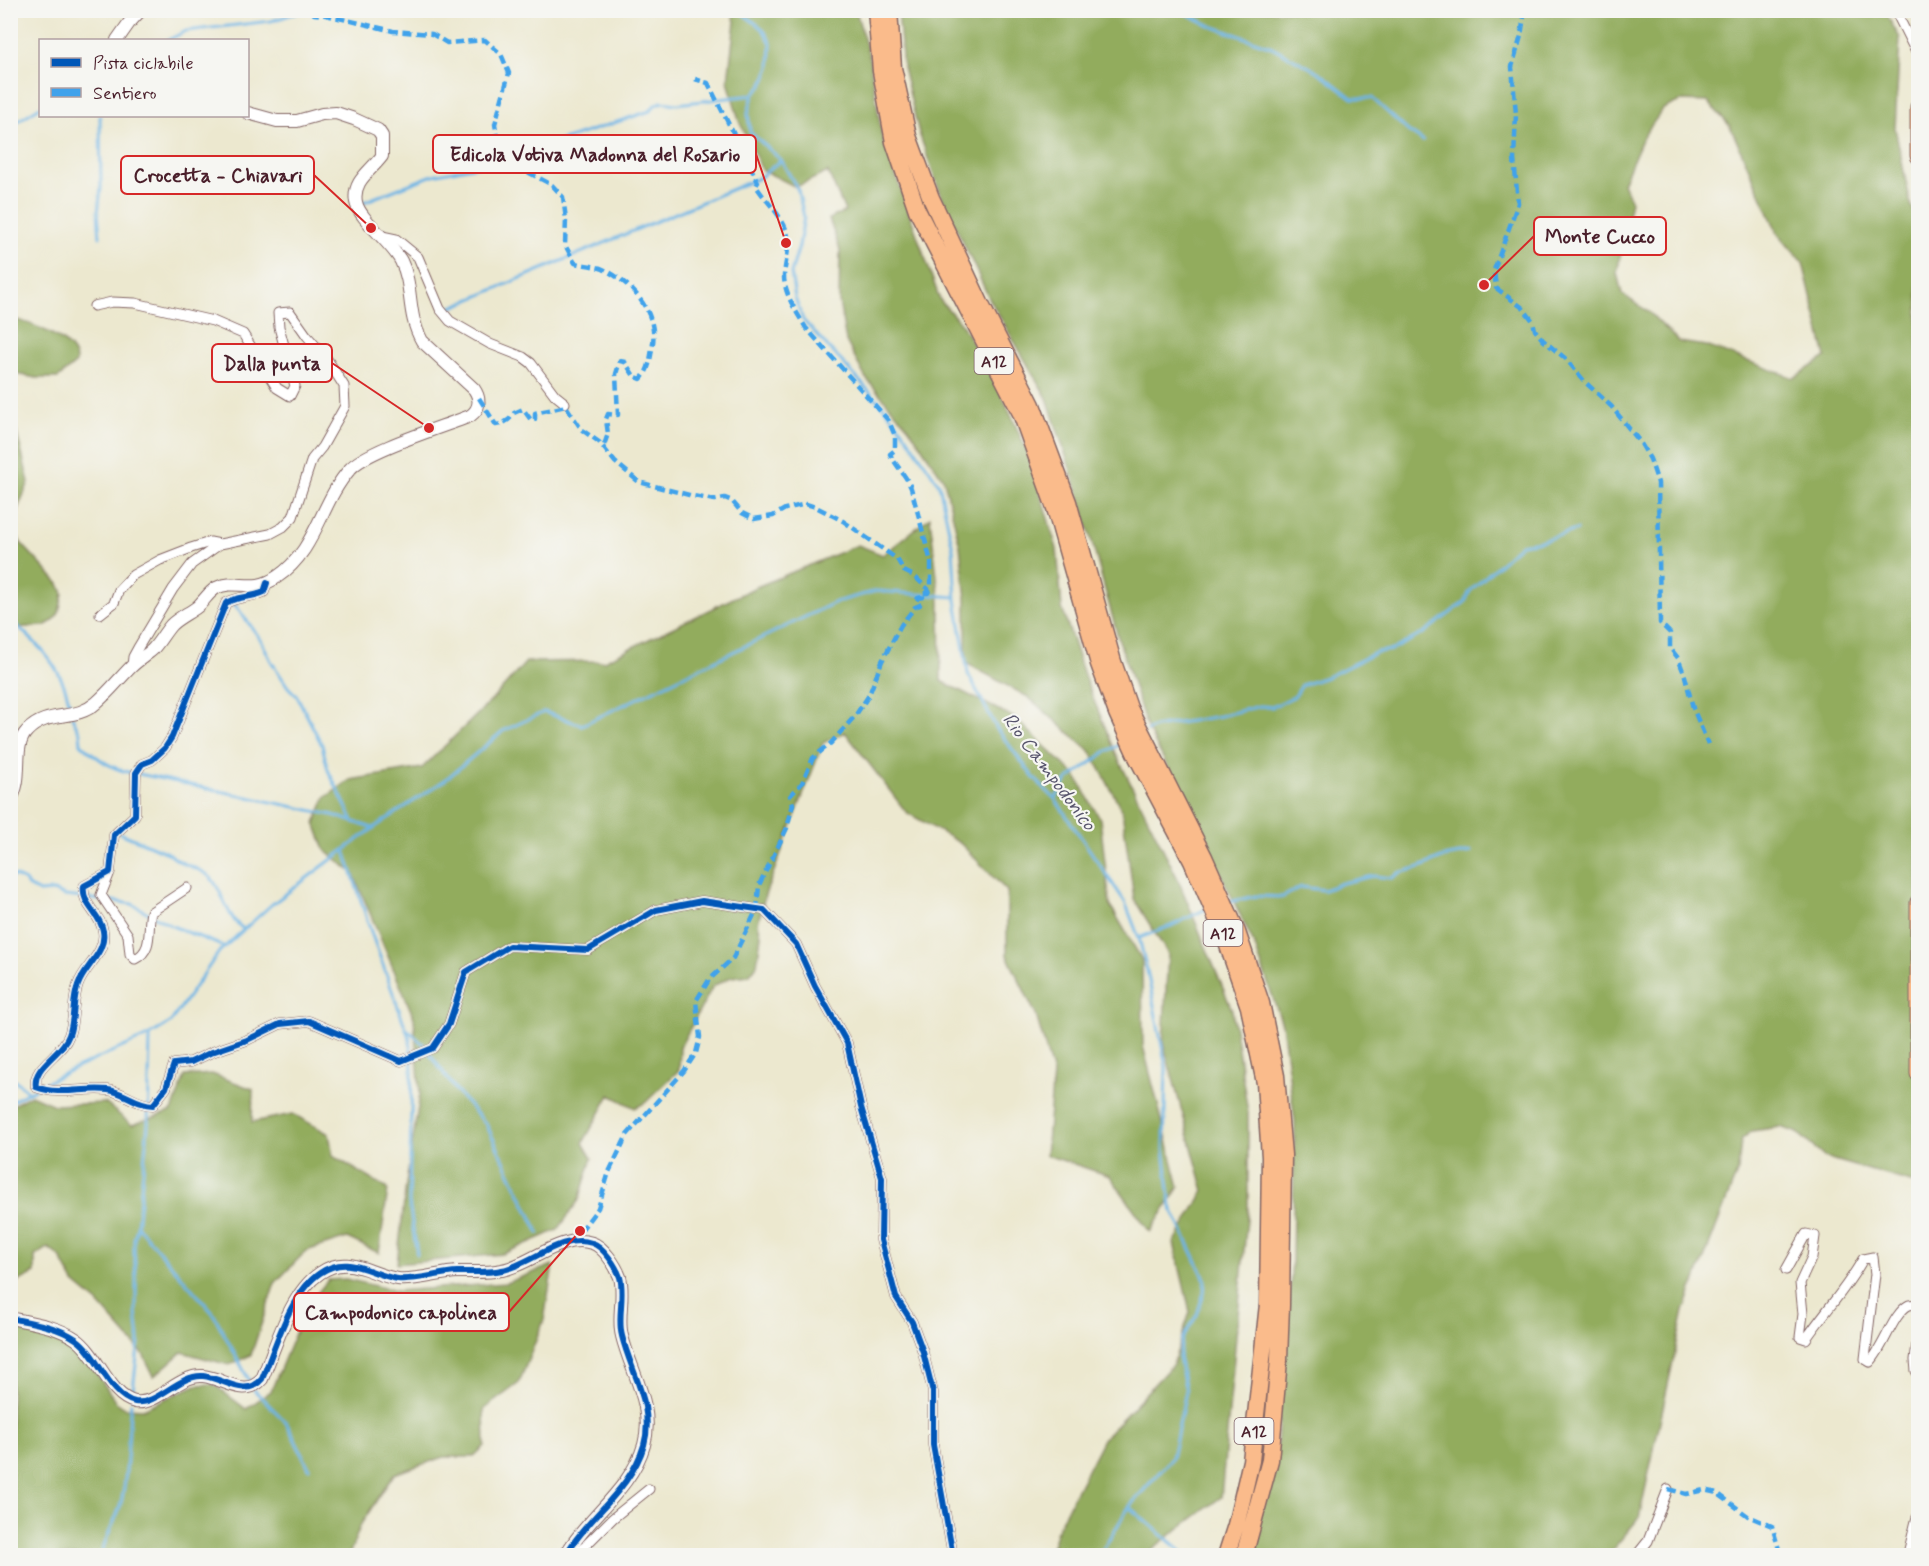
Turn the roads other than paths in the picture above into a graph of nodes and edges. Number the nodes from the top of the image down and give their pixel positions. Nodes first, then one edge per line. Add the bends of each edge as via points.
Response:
1 (141, 10) edge
2 (876, 10) edge
3 (889, 10) edge
4 (1895, 10) edge
5 (118, 39) edge
6 (1918, 56) edge
7 (1918, 107) edge
8 (249, 113) edge
9 (1918, 156) edge
10 (382, 236) junction
11 (94, 306) dead end
12 (565, 403) dead end
13 (220, 544) junction
14 (267, 583) junction
15 (100, 614) dead end
16 (132, 666) junction
17 (1123, 710) junction
18 (10, 800) edge
19 (110, 872) junction
20 (186, 888) dead end
21 (1918, 902) edge
22 (1918, 1074) edge
23 (1786, 1270) dead end
24 (1274, 1304) junction
25 (1918, 1304) edge
26 (10, 1318) edge
27 (1918, 1335) edge
28 (1918, 1372) edge
29 (649, 1489) dead end
30 (1668, 1489) dead end
31 (1918, 1519) edge
32 (566, 1554) edge
33 (953, 1556) edge
34 (1226, 1556) edge
35 (1244, 1556) edge
36 (1636, 1556) edge
37 (1909, 1556) edge

1 - 5 street
2 - 17 highway, A12 via 881,71 894,142 917,210 1021,413 1055,508 1099,664
3 - 17 highway, A12 via 893,68 908,135 931,198 1032,405 1068,502
4 - 6 street
7 - 9 main road
8 - 10 street via 277,121 297,121 336,113 378,130 382,136 382,156 355,192 360,213
10 - 12 street via 396,239 418,257 440,309 450,321 523,357
10 - 14 street via 401,261 408,280 412,320 422,341 474,389 479,404 470,416 395,445 352,467 302,554
11 - 13 street via 135,303 213,321 243,334 277,388 290,396 296,386 278,313 290,312 344,386 345,406 312,459 293,517 270,534
13 - 15 street via 210,542 191,548 134,575 119,590 114,603
13 - 16 street via 192,564 173,589 133,657
14 - 16 street via 230,584 215,589 172,624 153,649
14 - 19 street via 264,592 256,596 234,598 226,603 172,737 136,773 135,815 114,835
16 - 18 street via 95,705 82,712 51,716 24,733 19,749 19,781
17 - 24 highway, A12 via 1198,859 1225,937 1255,1005 1270,1157 1277,1186
19 - 20 street via 101,895 128,935 130,954 135,959 142,956 151,937 151,912
19 - 33 street via 84,886 82,893 104,934 101,948 78,984 69,1037 54,1058 37,1072 35,1080 36,1087 49,1092 122,1092 143,1105 153,1105 166,1088 174,1064 191,1062 280,1024 309,1021 401,1061 433,1048 449,1024 466,972 509,946 588,950 656,910 702,901 764,910 796,944 847,1043 882,1178 881,1240 896,1297 912,1322 933,1392 933,1445
21 - 22 main road
23 - 25 street via 1806,1234 1815,1236 1812,1257 1800,1283 1800,1337 1806,1339 1863,1259 1873,1257 1875,1274 1865,1359 1870,1362 1879,1353 1894,1320 1908,1305
24 - 34 highway, A12 via 1251,1461
24 - 35 highway, A12 via 1279,1360 1270,1460
26 - 32 street via 52,1327 78,1340 120,1394 137,1402 199,1376 245,1389 262,1379 295,1300 321,1272 338,1265 358,1265 398,1279 503,1270 572,1242 593,1243 608,1257 620,1278 621,1334 648,1424 644,1447 630,1474
27 - 28 street
29 - 32 street via 580,1551
30 - 36 street via 1648,1541
31 - 37 street

